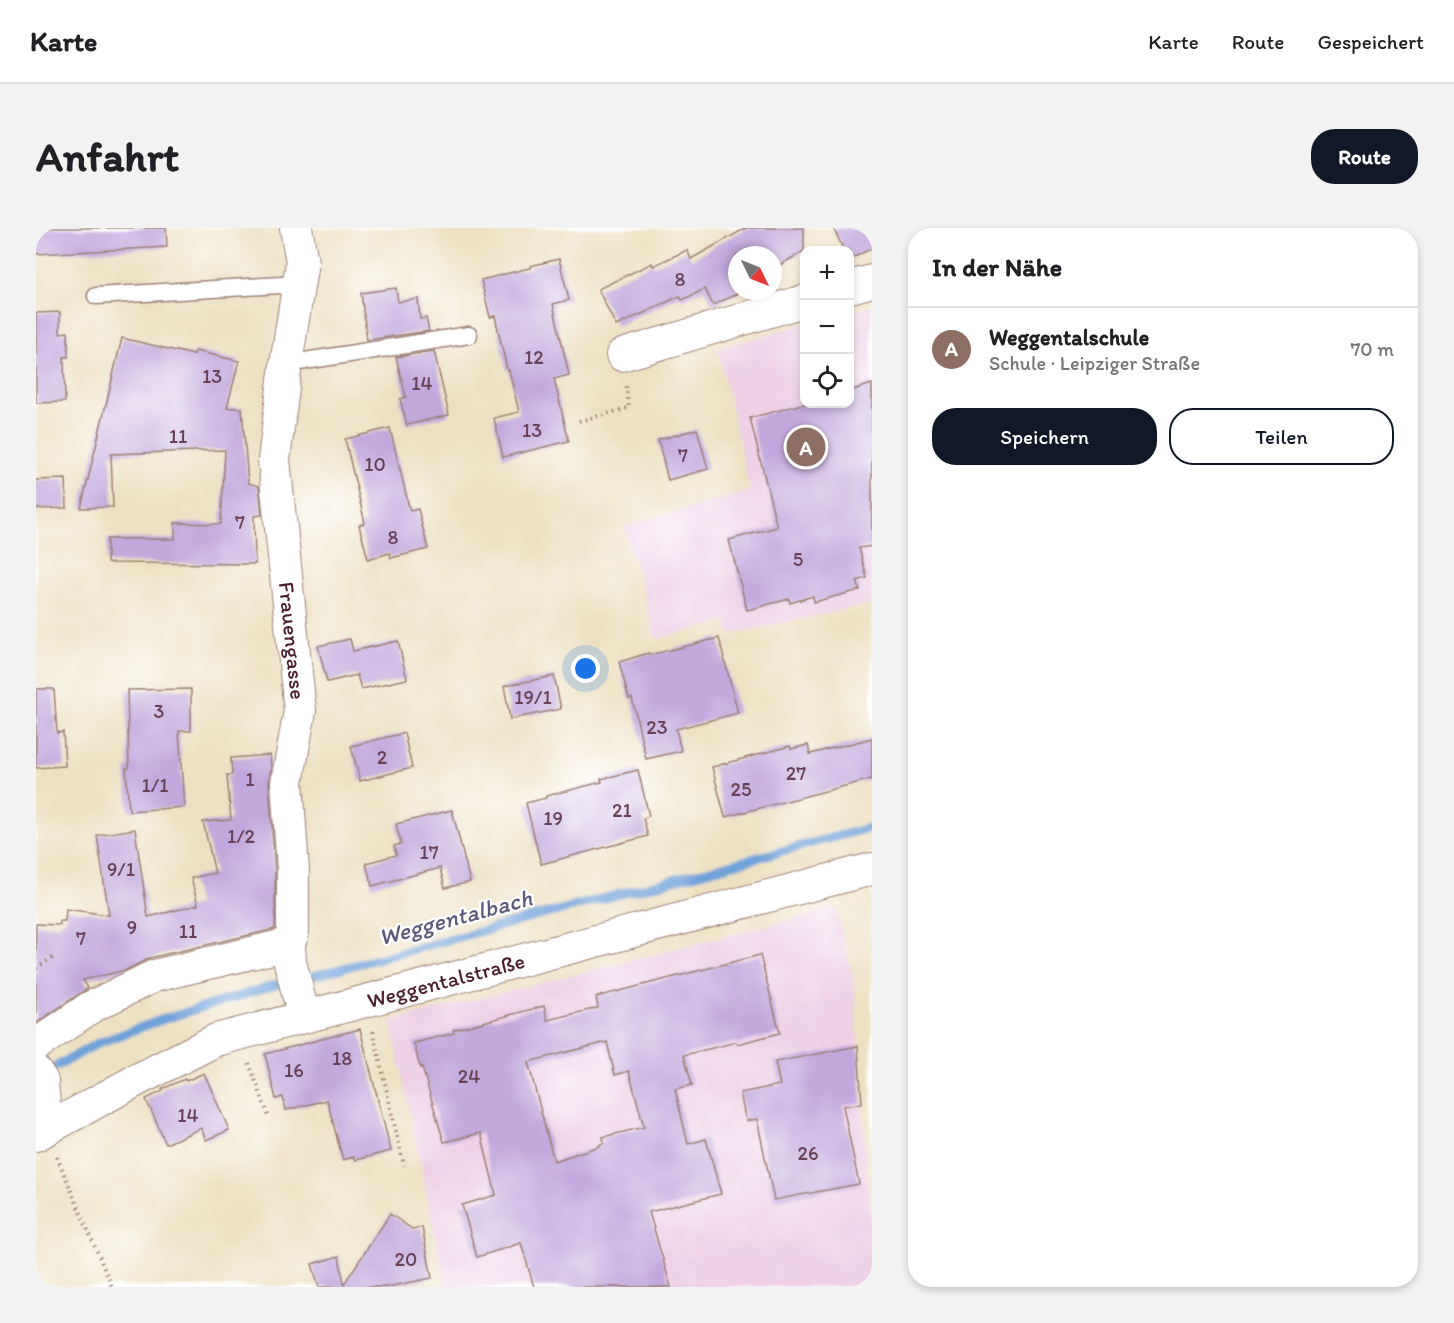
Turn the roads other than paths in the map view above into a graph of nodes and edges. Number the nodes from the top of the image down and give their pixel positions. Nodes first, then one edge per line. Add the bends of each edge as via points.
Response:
1 (296, 228) edge
2 (300, 273) junction
3 (872, 281) edge
4 (854, 286) edge
5 (96, 296) dead end
6 (800, 302) edge
7 (469, 335) dead end
8 (622, 355) road end
9 (286, 364) junction
10 (872, 869) edge
11 (289, 953) junction
12 (301, 1007) junction
13 (36, 1045) edge
14 (36, 1072) edge
15 (39, 1126) edge

1 - 2 street, Frauengasse
2 - 5 lane
2 - 9 street, Frauengasse
3 - 4 street
6 - 8 street
7 - 9 lane
9 - 11 street, Frauengasse via 274,460 300,711 287,782 293,880
10 - 12 street, Weggentalstraße via 366,1001
11 - 12 street, Frauengasse
11 - 13 street via 154,976 91,1007
12 - 15 street, Weggentalstraße via 216,1040
14 - 15 street via 42,1081

